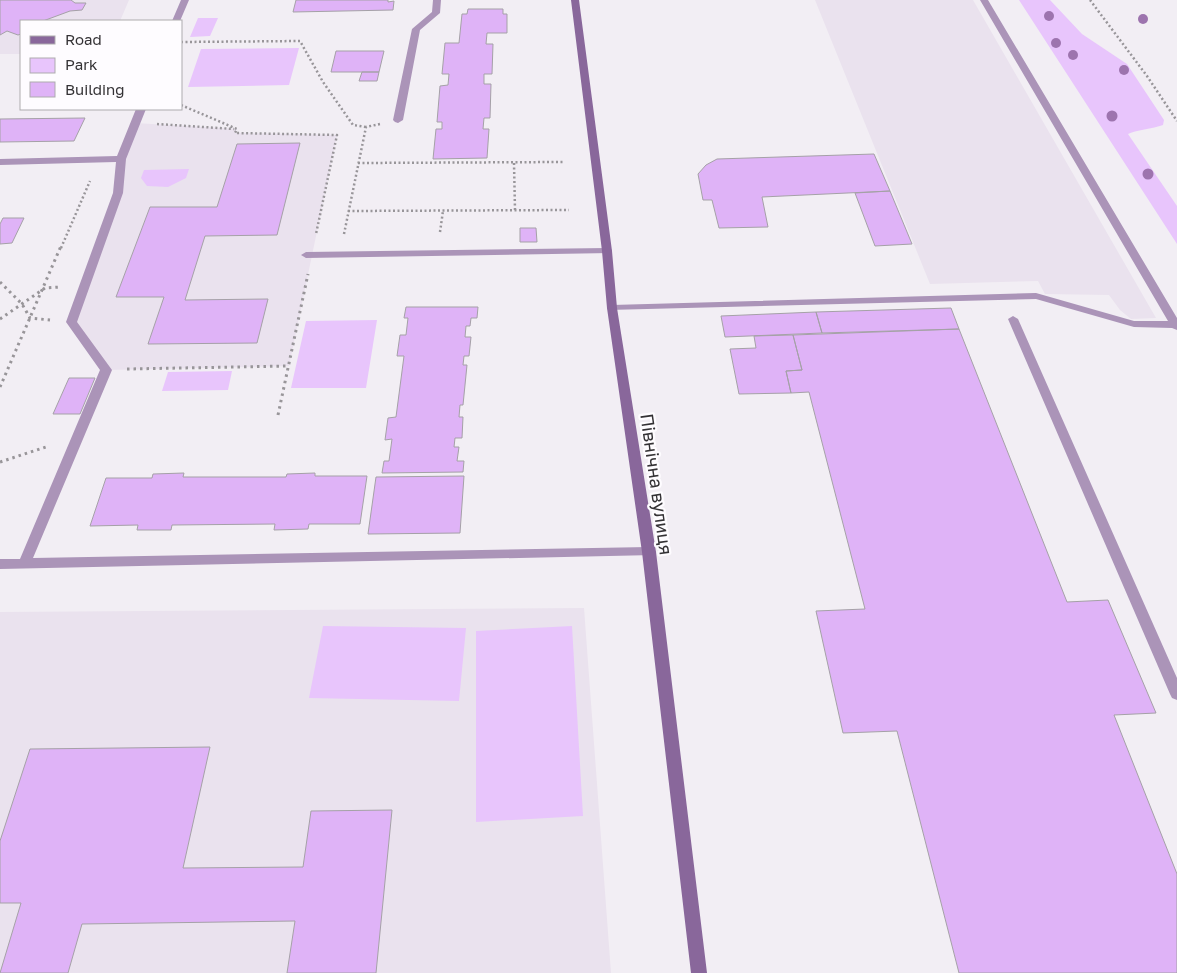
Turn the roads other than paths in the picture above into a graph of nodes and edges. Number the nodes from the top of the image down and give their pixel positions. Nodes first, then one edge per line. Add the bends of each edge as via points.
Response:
1 (184, 0) edge
2 (438, 0) edge
3 (575, 0) edge
4 (984, 0) edge
5 (176, 20) edge
6 (141, 110) edge
7 (398, 120) road end
8 (121, 159) junction
9 (0, 162) edge
10 (607, 251) junction
11 (306, 255) dead end
12 (612, 308) junction
13 (1013, 319) dead end
14 (1176, 326) edge
15 (648, 552) junction
16 (0, 564) edge
17 (24, 564) junction
18 (1177, 694) edge
19 (699, 973) edge

1 - 5 lane
2 - 7 lane via 436,13 416,29
3 - 10 street, Північна вулиця
4 - 14 lane
6 - 8 lane
8 - 9 lane
8 - 17 lane via 118,193 71,322 106,370
10 - 11 lane
10 - 12 street, Північна вулиця
12 - 14 lane via 1036,296 1134,324
12 - 15 street, Північна вулиця
13 - 18 lane
15 - 17 lane
15 - 19 street, Північна вулиця
16 - 17 lane

